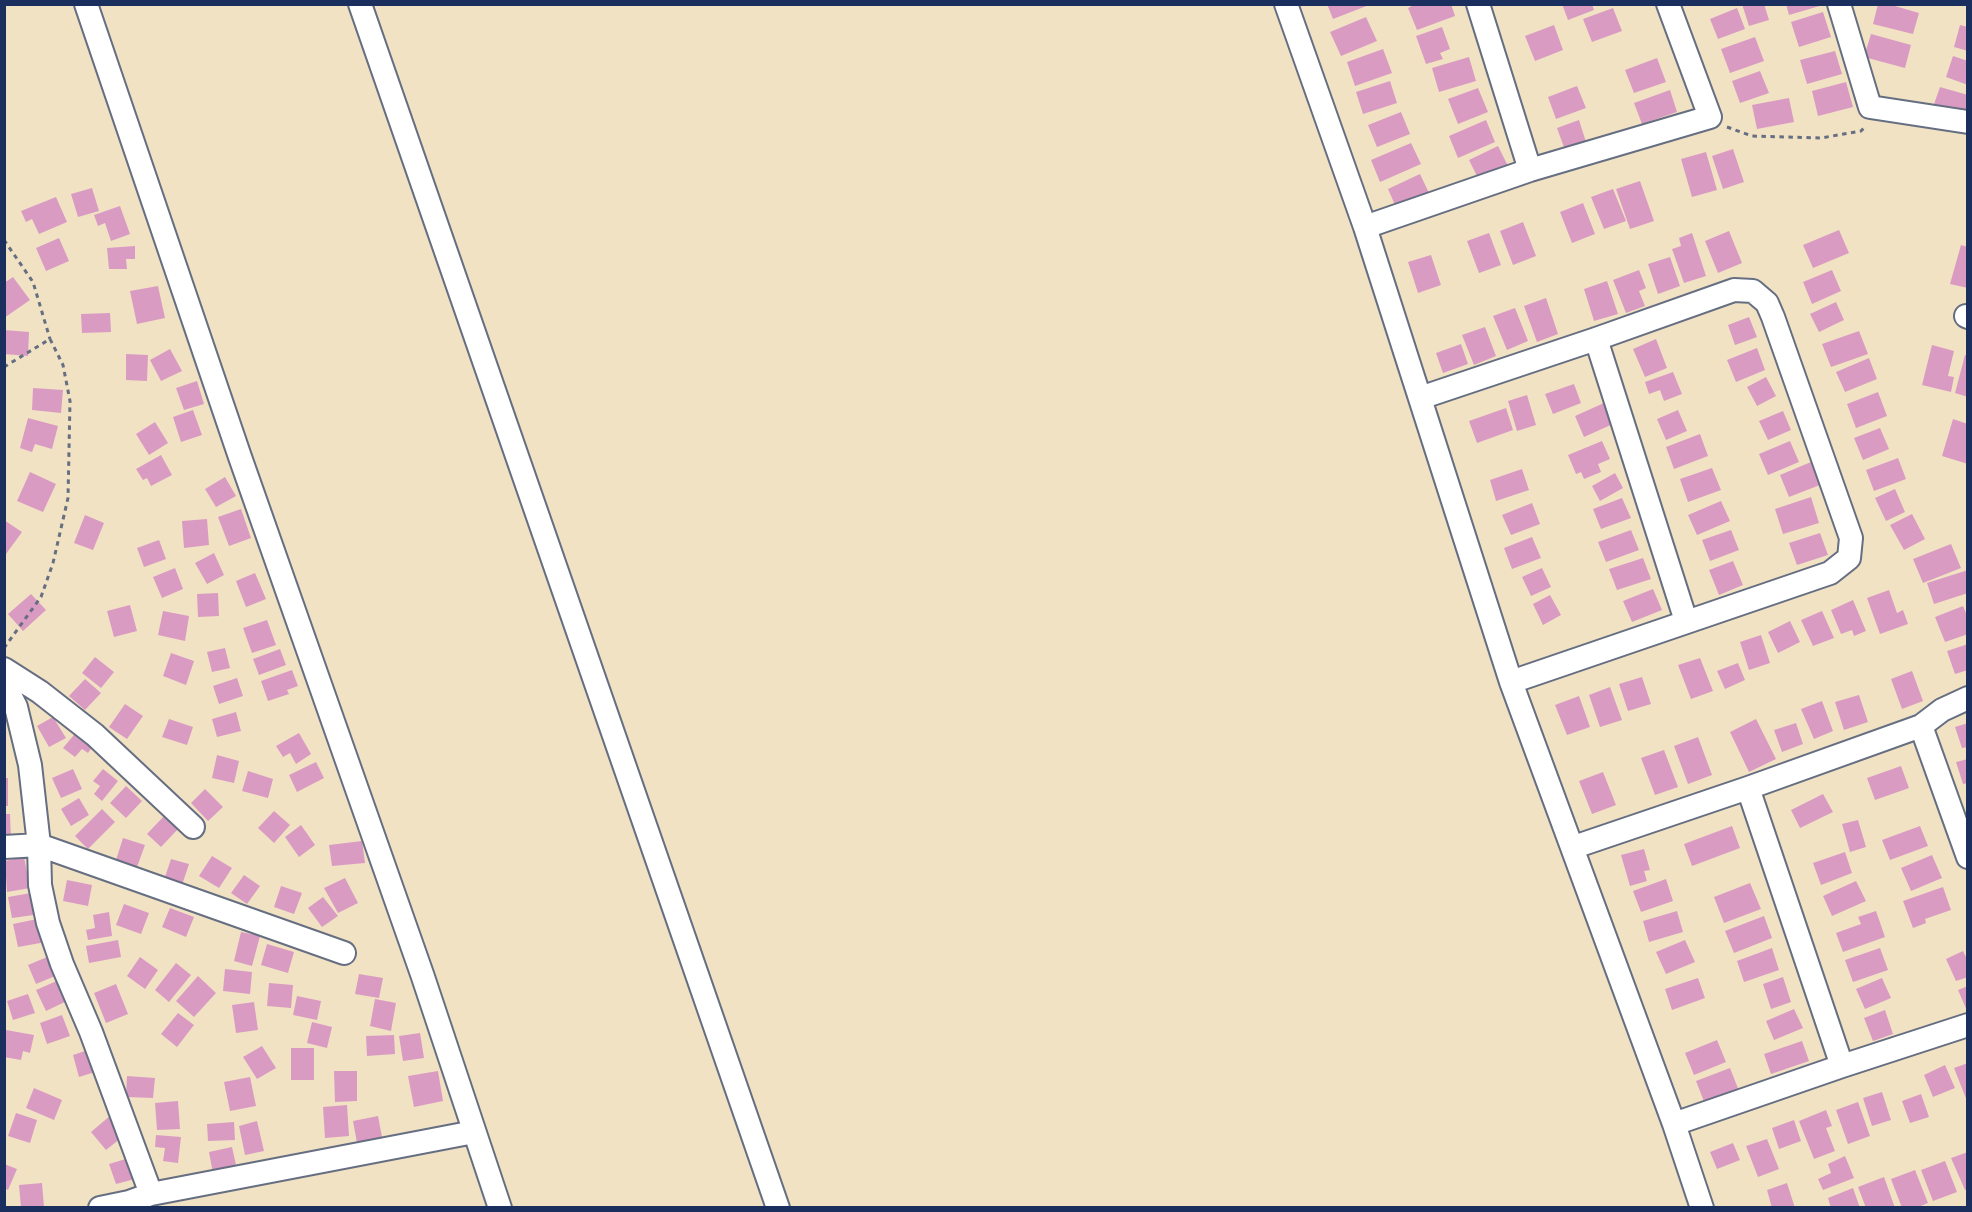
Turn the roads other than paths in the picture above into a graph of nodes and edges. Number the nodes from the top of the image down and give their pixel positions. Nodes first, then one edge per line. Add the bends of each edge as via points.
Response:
1 (86, 4) edge
2 (360, 4) edge
3 (1286, 4) edge
4 (1478, 4) edge
5 (1668, 4) edge
6 (1839, 4) edge
7 (1968, 122) edge
8 (1530, 170) junction
9 (1365, 227) junction
10 (1596, 339) junction
11 (1420, 398) junction
12 (1686, 621) junction
13 (4, 669) edge
14 (1511, 682) junction
15 (4, 683) edge
16 (1968, 698) edge
17 (1920, 726) junction
18 (1748, 788) junction
19 (193, 827) dead end
20 (39, 845) junction
21 (4, 847) edge
22 (1574, 847) junction
23 (1968, 857) edge
24 (344, 953) dead end
25 (1968, 1025) edge
26 (1842, 1066) junction
27 (1674, 1124) junction
28 (474, 1132) junction
29 (151, 1194) junction
30 (130, 1205) edge
31 (100, 1208) edge
32 (500, 1208) edge
33 (778, 1208) edge
34 (1702, 1208) edge

1 - 28 street
2 - 33 street
3 - 9 street
4 - 8 street
5 - 8 street via 1710,117
6 - 7 street via 1870,107
8 - 9 street
9 - 11 street
10 - 11 street
10 - 12 street
10 - 12 street via 1734,290 1753,291 1767,303 1773,318 1851,538 1849,558 1830,573
11 - 14 street
12 - 14 street
13 - 19 street via 94,735
14 - 22 street
15 - 20 street via 16,707 30,765
16 - 17 street
17 - 18 street
17 - 23 street
18 - 22 street
18 - 26 street
20 - 21 street
20 - 24 street
20 - 29 street via 40,885 48,923
22 - 27 street
25 - 26 street
26 - 27 street
27 - 34 street
28 - 29 street
28 - 32 street
29 - 30 street
30 - 31 street

